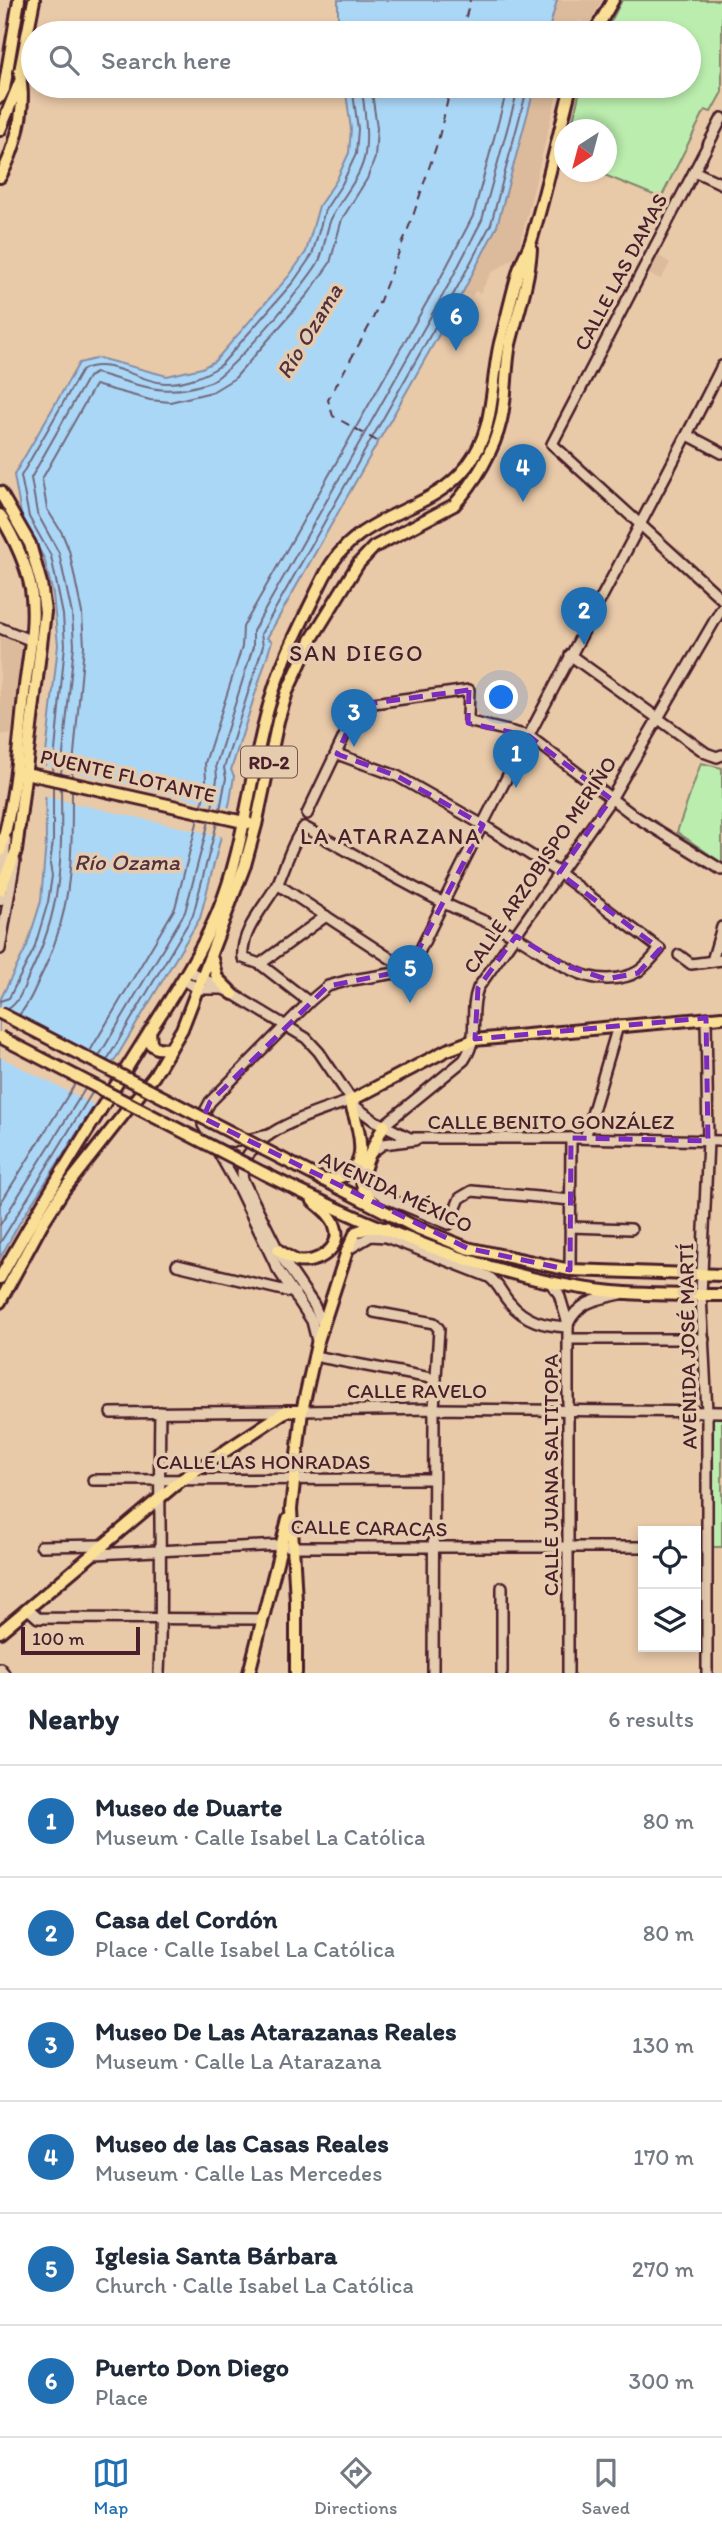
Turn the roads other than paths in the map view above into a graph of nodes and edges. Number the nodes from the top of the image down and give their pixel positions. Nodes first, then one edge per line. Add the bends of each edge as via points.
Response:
1 (19, 0) edge
2 (34, 0) edge
3 (613, 0) edge
4 (30, 21) edge
5 (601, 21) edge
6 (21, 66) edge
7 (21, 79) joint
8 (1, 92) edge
9 (22, 98) edge
10 (568, 98) edge
11 (722, 118) edge
12 (0, 130) edge
13 (4, 163) edge
14 (694, 172) junction
15 (0, 177) edge
16 (722, 184) edge
17 (531, 242) junction
18 (722, 366) edge
19 (688, 435) junction
20 (722, 453) edge
21 (0, 492) edge
22 (0, 515) edge
23 (640, 526) junction
24 (722, 599) edge
25 (722, 608) edge
26 (0, 628) edge
27 (30, 640) junction
28 (570, 655) junction
29 (658, 716) junction
30 (529, 736) junction
31 (337, 754) junction
32 (722, 755) edge
33 (20, 772) junction
34 (611, 799) junction
35 (307, 814) dead end
36 (238, 821) junction
37 (257, 825) junction
38 (483, 825) junction
39 (7, 827) junction
40 (16, 850) junction
41 (0, 851) edge
42 (722, 870) edge
43 (559, 873) junction
44 (277, 884) junction
45 (1, 888) edge
46 (0, 900) edge
47 (443, 902) junction
48 (326, 916) junction
49 (722, 927) edge
50 (516, 936) junction
51 (214, 948) junction
52 (0, 949) edge
53 (679, 955) dead end
54 (722, 960) edge
55 (712, 961) junction
56 (260, 964) junction
57 (408, 970) junction
58 (186, 976) junction
59 (203, 977) junction
60 (198, 989) junction
61 (229, 992) junction
62 (309, 1002) junction
63 (0, 1013) edge
64 (722, 1017) edge
65 (706, 1018) junction
66 (618, 1026) junction
67 (284, 1027) junction
68 (150, 1031) junction
69 (0, 1037) edge
70 (474, 1040) junction
71 (170, 1049) junction
72 (350, 1101) junction
73 (203, 1125) junction
74 (384, 1125) junction
75 (269, 1135) junction
76 (571, 1138) junction
77 (585, 1138) junction
78 (420, 1140) junction
79 (708, 1141) junction
80 (722, 1141) edge
81 (371, 1153) junction
82 (365, 1173) junction
83 (322, 1180) junction
84 (302, 1193) junction
85 (570, 1200) junction
86 (378, 1208) junction
87 (570, 1227) junction
88 (386, 1228) junction
89 (631, 1229) dead end
90 (278, 1250) junction
91 (347, 1251) junction
92 (177, 1265) dead end
93 (570, 1270) junction
94 (701, 1275) junction
95 (722, 1275) edge
96 (0, 1278) edge
97 (550, 1282) junction
98 (292, 1293) junction
99 (625, 1293) junction
100 (306, 1294) junction
101 (701, 1295) junction
102 (722, 1295) edge
103 (0, 1302) edge
104 (374, 1312) dead end
105 (323, 1325) junction
106 (568, 1326) junction
107 (569, 1339) junction
108 (704, 1339) junction
109 (317, 1344) junction
110 (314, 1356) junction
111 (436, 1379) junction
112 (434, 1409) junction
113 (286, 1411) junction
114 (302, 1411) junction
115 (111, 1412) dead end
116 (160, 1412) junction
117 (569, 1412) junction
118 (707, 1412) junction
119 (722, 1412) edge
120 (433, 1479) junction
121 (93, 1480) dead end
122 (159, 1480) junction
123 (181, 1480) junction
124 (292, 1480) junction
125 (160, 1500) junction
126 (291, 1509) junction
127 (104, 1545) junction
128 (281, 1545) junction
129 (40, 1546) dead end
130 (568, 1546) junction
131 (294, 1547) junction
132 (433, 1547) junction
133 (638, 1547) edge
134 (701, 1547) edge
135 (161, 1551) junction
136 (94, 1554) junction
137 (502, 1587) dead end
138 (28, 1609) junction
139 (162, 1618) junction
140 (263, 1619) junction
141 (0, 1632) edge
142 (0, 1668) edge
143 (4, 1673) edge
144 (159, 1673) edge
145 (249, 1673) edge
146 (296, 1673) edge
147 (432, 1673) edge
148 (502, 1673) edge
149 (568, 1673) edge
150 (706, 1673) edge

1 - 8 main road
2 - 4 main road
3 - 5 main road
6 - 7 main road
7 - 12 main road
9 - 13 main road via 14,147
10 - 17 main road, RD-2
11 - 14 street, CALLE LAS DAMAS
13 - 15 main road
14 - 16 street
14 - 23 street, CALLE LAS DAMAS via 552,444
17 - 36 main road, RD-2 via 519,267 499,348 484,436 471,461 452,482 369,527 338,554 327,571 271,696
17 - 37 main road, RD-2 via 530,270 509,355 502,419 487,457 454,505 374,547 345,584 286,692
18 - 19 street
19 - 20 street
19 - 23 street
21 - 33 main road via 30,544 45,612
22 - 27 main road via 27,570 33,612
23 - 24 street
23 - 28 street
25 - 29 street, CALLE ARZOBISPO MERIÑO
26 - 27 street
27 - 33 main road
28 - 29 street
28 - 30 street
29 - 32 street via 706,753
29 - 34 street, CALLE ARZOBISPO MERIÑO
30 - 31 street via 471,722 469,690 359,705
30 - 34 street
30 - 38 street
31 - 35 street
31 - 38 street via 397,776
33 - 36 main road, PUENTE FLOTANTE
33 - 39 main road
33 - 40 main road
34 - 42 street
34 - 43 street, CALLE ARZOBISPO MERIÑO
36 - 37 main road, PUENTE FLOTANTE
36 - 58 main road, RD-2 via 238,857 228,887
37 - 51 main road, RD-2
38 - 43 street
38 - 47 street
39 - 41 main road
39 - 45 street
40 - 45 main road
40 - 52 street
43 - 50 street, CALLE ARZOBISPO MERIÑO
43 - 50 street via 660,949 638,973 606,979 564,965
44 - 47 street via 304,827
44 - 48 street
44 - 56 street via 243,947 243,958
45 - 46 street
47 - 50 street
47 - 57 street
48 - 56 street
48 - 57 street
49 - 55 street
50 - 70 street, CALLE ARZOBISPO MERIÑO via 473,1000
51 - 59 main road, RD-2
51 - 61 main road via 217,978
53 - 55 street via 691,964
54 - 55 street
56 - 62 street
57 - 62 street via 328,986
58 - 59 street
58 - 60 street
58 - 68 main road, RD-2
59 - 60 main road, RD-2
59 - 61 street
60 - 61 street
60 - 71 main road, RD-2
61 - 67 street
62 - 67 street
63 - 83 main road, AVENIDA MÉXICO, bridge
64 - 65 main road
65 - 66 main road
65 - 79 street, AVENIDA JOSÉ MARTÍ
66 - 70 main road
66 - 77 street
67 - 72 street via 306,1038
67 - 73 street via 210,1102
68 - 71 main road via 151,1044
68 - 96 main road, RD-2
69 - 84 main road, AVENIDA MÉXICO, bridge
70 - 72 main road
70 - 74 street via 464,1060
71 - 103 main road, RD-2 via 131,1108 63,1191
72 - 74 street, CALLE BENITO GONZÁLEZ
72 - 75 street
72 - 83 main road via 358,1129 359,1159 345,1177
73 - 75 street via 215,1138 234,1142
73 - 98 street
74 - 78 street, CALLE BENITO GONZÁLEZ
74 - 81 main road
75 - 90 street via 249,1151 241,1170
76 - 77 street, CALLE BENITO GONZÁLEZ
76 - 78 street, CALLE BENITO GONZÁLEZ
76 - 85 street
77 - 79 street, CALLE BENITO GONZÁLEZ
78 - 81 street via 383,1144
79 - 80 street, CALLE BENITO GONZÁLEZ
79 - 94 street, AVENIDA JOSÉ MARTÍ
81 - 82 main road
82 - 85 street via 384,1197 449,1224 460,1198 471,1191
82 - 86 main road via 364,1190
83 - 86 main road, AVENIDA MÉXICO
84 - 88 main road, AVENIDA MÉXICO
84 - 90 main road via 327,1212 335,1225 335,1242 325,1255 308,1262 295,1261
85 - 87 street
86 - 93 main road, AVENIDA MÉXICO via 467,1248
87 - 89 street
87 - 93 street
88 - 91 main road, AVENIDA MÉXICO via 356,1232
88 - 97 main road, AVENIDA MÉXICO via 470,1261
90 - 100 street
91 - 105 main road, AVENIDA MÉXICO
91 - 106 street via 371,1236 386,1237 489,1277 525,1317 539,1324
92 - 98 street
93 - 94 main road, AVENIDA MÉXICO
94 - 95 main road, AVENIDA MÉXICO
94 - 101 street, AVENIDA JOSÉ MARTÍ
97 - 99 main road, AVENIDA MÉXICO
97 - 106 street, CALLE JUANA SALTITOPA via 559,1294
98 - 100 street
98 - 109 street via 312,1321
99 - 101 main road, AVENIDA MÉXICO
99 - 106 street via 580,1306
100 - 105 street
101 - 102 main road, AVENIDA MÉXICO
101 - 108 street, AVENIDA JOSÉ MARTÍ
104 - 111 street via 434,1322
105 - 109 main road, AVENIDA MÉXICO
106 - 107 street, CALLE JUANA SALTITOPA
107 - 108 street
107 - 117 street, CALLE JUANA SALTITOPA
108 - 118 street, AVENIDA JOSÉ MARTÍ
109 - 110 main road, AVENIDA MÉXICO
110 - 111 street
110 - 114 main road, AVENIDA MÉXICO
111 - 112 street
112 - 114 street, CALLE RAVELO
112 - 117 street, CALLE RAVELO
112 - 120 street
113 - 114 main road, CALLE RAVELO
113 - 116 street, CALLE RAVELO
113 - 123 main road
114 - 124 main road, AVENIDA MÉXICO
115 - 116 street, CALLE RAVELO
116 - 122 street
117 - 118 street, CALLE RAVELO
117 - 130 street, CALLE JUANA SALTITOPA
118 - 119 street, CALLE RAVELO
118 - 134 street, AVENIDA JOSÉ MARTÍ
120 - 124 street, CALLE LAS HONRADAS
120 - 132 street
121 - 122 street, CALLE LAS HONRADAS
122 - 123 street, CALLE LAS HONRADAS
122 - 125 street
123 - 124 street, CALLE LAS HONRADAS
123 - 125 main road
124 - 126 main road, AVENIDA MÉXICO
125 - 127 main road
125 - 135 street
126 - 128 main road
126 - 131 main road
127 - 129 street
127 - 136 main road
128 - 131 street, CALLE CARACAS
128 - 135 street, CALLE CARACAS
128 - 140 main road
130 - 132 street, CALLE CARACAS
130 - 133 street, CALLE CARACAS
130 - 149 street, CALLE JUANA SALTITOPA
131 - 132 street, CALLE CARACAS
131 - 146 main road
132 - 147 street
134 - 150 street, AVENIDA JOSÉ MARTÍ
135 - 136 street, CALLE CARACAS
135 - 139 street
136 - 138 main road
137 - 148 street
138 - 139 street via 38,1618
138 - 141 main road
139 - 140 street
139 - 144 street
140 - 145 main road
142 - 143 street

